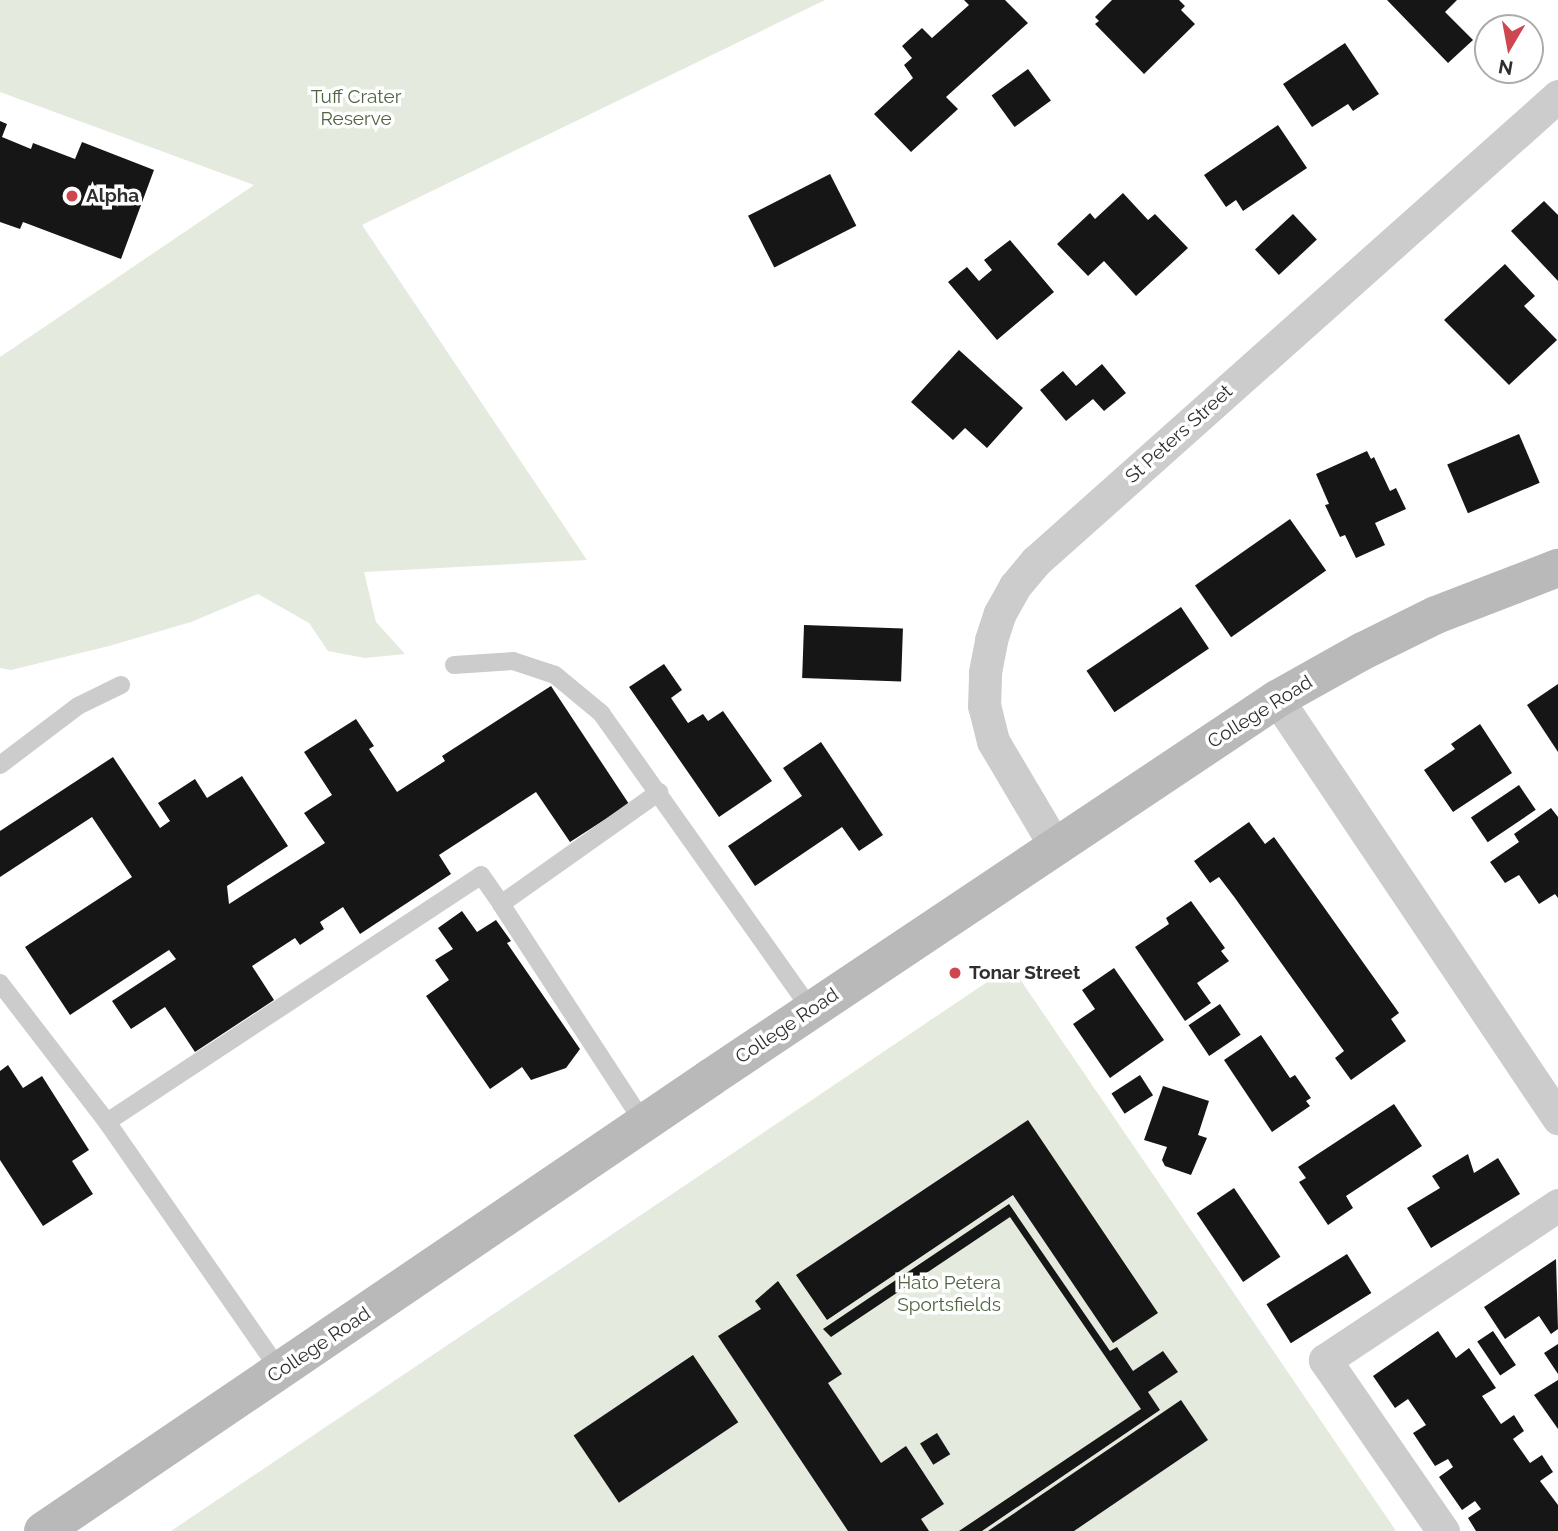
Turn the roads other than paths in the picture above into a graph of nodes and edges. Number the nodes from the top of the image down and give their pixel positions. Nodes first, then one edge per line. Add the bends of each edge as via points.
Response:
1 (1558, 96) edge
2 (1558, 568) edge
3 (454, 665) dead end
4 (121, 685) dead end
5 (1277, 699) junction
6 (0, 765) edge
7 (659, 792) junction
8 (1055, 846) junction
9 (501, 904) junction
10 (0, 983) edge
11 (811, 1010) junction
12 (1558, 1118) edge
13 (107, 1122) junction
14 (644, 1123) junction
15 (1558, 1206) edge
16 (281, 1372) junction
17 (43, 1531) edge
18 (1443, 1531) edge

1 - 8 street, St Peters Street via 1036,561 1015,586 999,613 991,640 984,706 993,741
2 - 5 main road, College Road via 1436,615
3 - 7 lane via 513,661 555,675 601,713
4 - 6 lane via 78,706
5 - 8 main road, College Road
5 - 12 street
7 - 9 lane
7 - 11 lane
8 - 11 main road, College Road
9 - 13 lane via 481,876
9 - 14 lane
10 - 13 lane
11 - 14 main road, College Road
13 - 16 lane
14 - 16 main road, College Road
15 - 18 street via 1325,1360
16 - 17 main road, College Road

